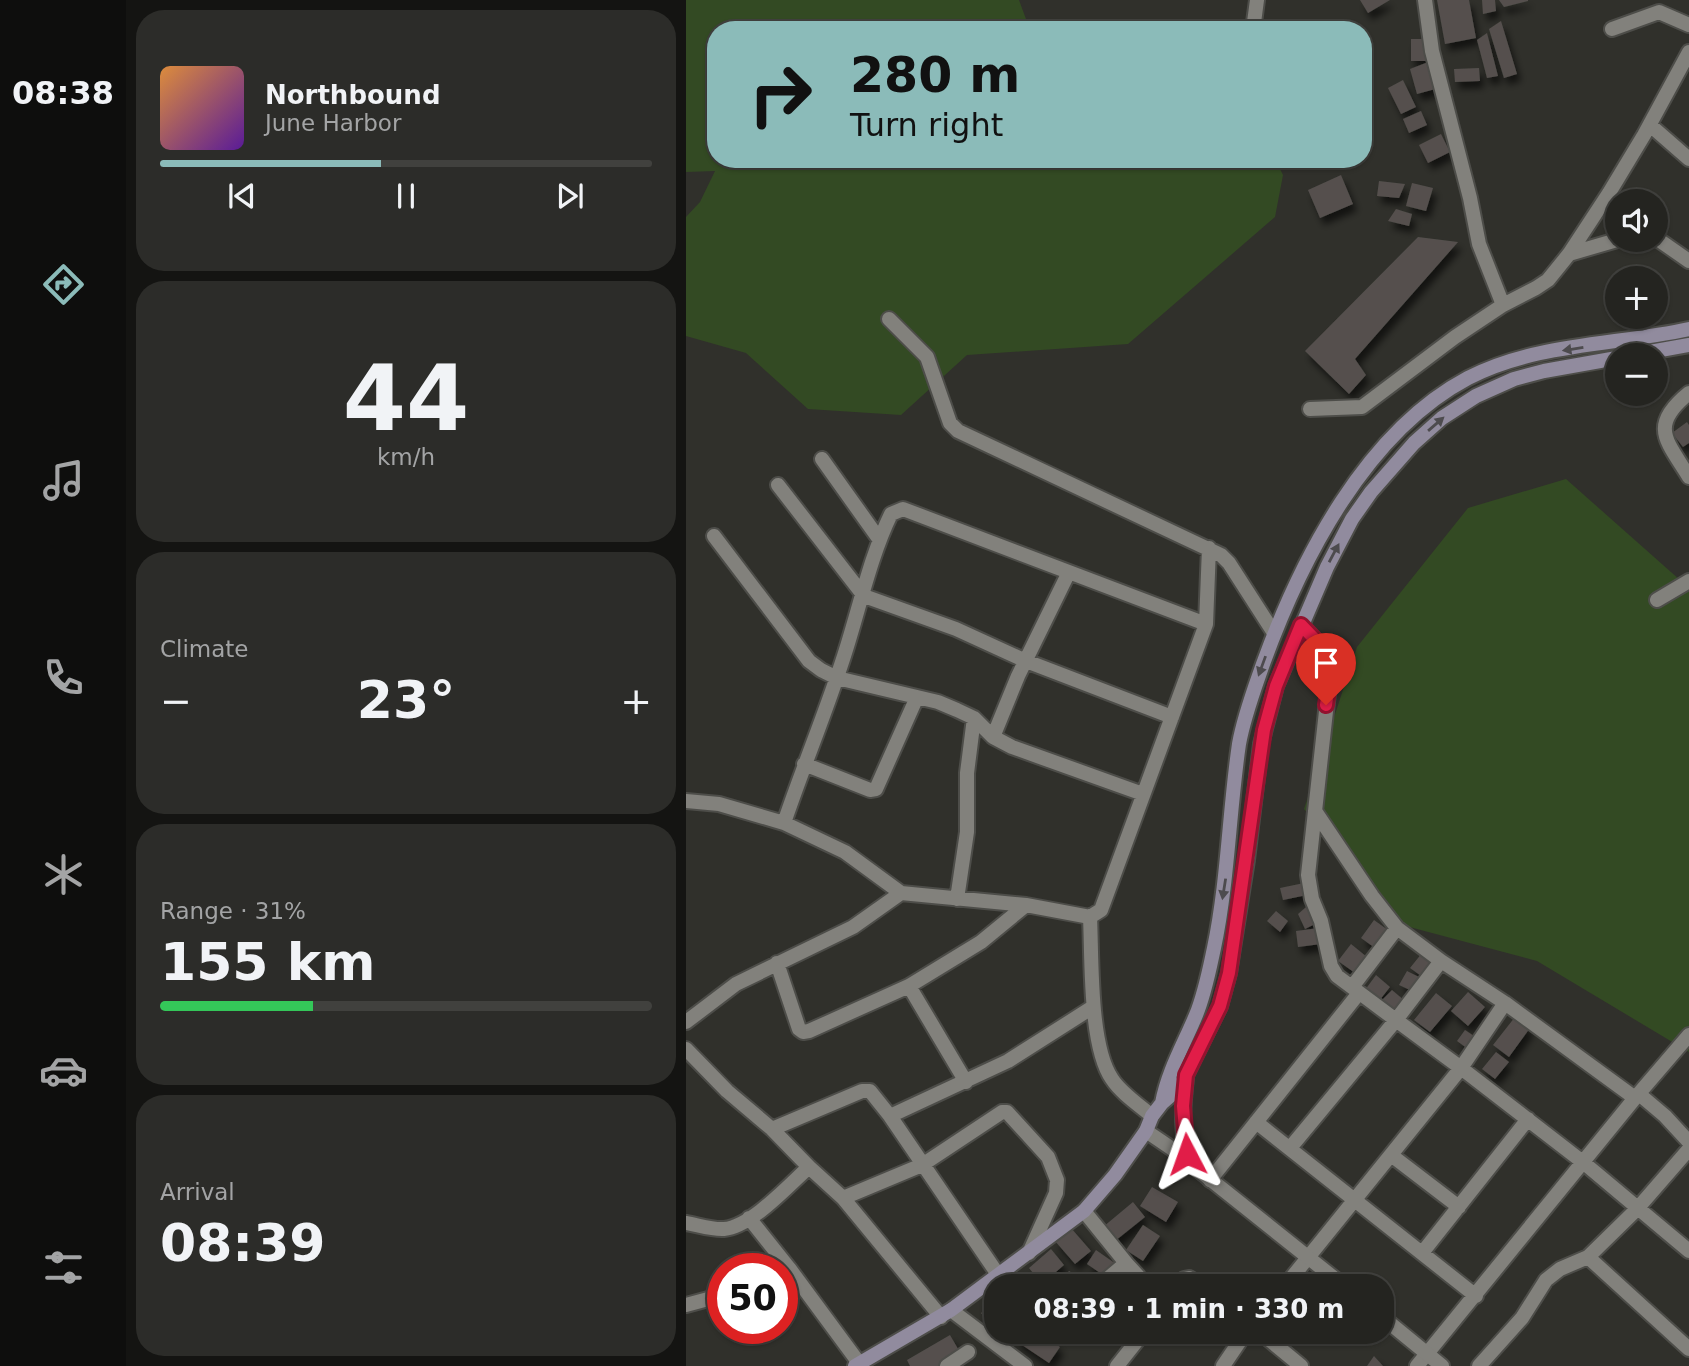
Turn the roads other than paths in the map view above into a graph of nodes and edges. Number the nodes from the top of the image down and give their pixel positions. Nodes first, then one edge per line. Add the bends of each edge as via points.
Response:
1 (1257, 0) edge
2 (1425, 0) edge
3 (1254, 21) edge
4 (1689, 25) edge
5 (1612, 29) dead end
6 (1689, 52) edge
7 (1650, 125) junction
8 (1689, 159) edge
9 (1605, 244) edge
10 (1668, 247) edge
11 (1569, 254) junction
12 (1689, 261) edge
13 (1503, 305) junction
14 (889, 319) dead end
15 (1689, 329) edge
16 (1689, 345) edge
17 (1668, 349) edge
18 (1605, 360) edge
19 (1689, 393) edge
20 (1310, 408) dead end
21 (822, 459) dead end
22 (1689, 477) edge
23 (778, 485) dead end
24 (714, 536) dead end
25 (879, 539) junction
26 (1209, 548) junction
27 (1069, 572) junction
28 (1689, 580) edge
29 (864, 596) junction
30 (1657, 600) dead end
31 (1303, 620) junction
32 (1206, 624) junction
33 (1274, 633) junction
34 (1026, 660) junction
35 (837, 677) junction
36 (917, 697) junction
37 (1172, 717) junction
38 (974, 718) junction
39 (993, 737) junction
40 (804, 764) junction
41 (1234, 791) junction
42 (1255, 793) junction
43 (1143, 794) junction
44 (686, 801) edge
45 (1315, 811) junction
46 (784, 823) junction
47 (901, 893) junction
48 (957, 899) junction
49 (1026, 905) junction
50 (1090, 917) junction
51 (1397, 928) junction
52 (1441, 961) junction
53 (777, 963) junction
54 (909, 986) junction
55 (1356, 990) junction
56 (1504, 1003) junction
57 (1093, 1007) junction
58 (1396, 1020) junction
59 (686, 1022) edge
60 (1689, 1035) edge
61 (686, 1049) edge
62 (1461, 1069) junction
63 (1186, 1075) junction
64 (966, 1082) junction
65 (1637, 1096) junction
66 (1162, 1102) junction
67 (890, 1116) junction
68 (1152, 1116) junction
69 (1528, 1119) junction
70 (1256, 1122) junction
71 (772, 1129) junction
72 (1146, 1131) junction
73 (1689, 1142) edge
74 (1290, 1148) junction
75 (1689, 1149) edge
76 (1391, 1154) junction
77 (1584, 1163) junction
78 (922, 1165) junction
79 (1193, 1166) junction
80 (809, 1167) junction
81 (1210, 1180) junction
82 (843, 1198) junction
83 (1354, 1201) junction
84 (1458, 1208) junction
85 (1637, 1209) junction
86 (1084, 1211) junction
87 (748, 1219) junction
88 (686, 1223) edge
89 (1689, 1251) edge
90 (773, 1253) edge
91 (1029, 1253) junction
92 (1423, 1253) junction
93 (1588, 1257) junction
94 (1309, 1258) junction
95 (1126, 1263) junction
96 (998, 1274) edge
97 (1002, 1274) edge
98 (1113, 1274) edge
99 (1136, 1274) edge
100 (1295, 1274) edge
101 (1328, 1274) edge
102 (798, 1287) edge
103 (984, 1287) edge
104 (1476, 1296) junction
105 (707, 1299) edge
106 (686, 1305) edge
107 (946, 1314) junction
108 (1394, 1327) edge
109 (1134, 1344) edge
110 (1238, 1344) edge
111 (1274, 1344) edge
112 (1689, 1349) edge
113 (968, 1352) dead end
114 (1428, 1354) junction
115 (857, 1365) edge
116 (947, 1366) edge
117 (1025, 1366) edge
118 (1117, 1366) edge
119 (1223, 1366) edge
120 (1301, 1366) edge
121 (1417, 1366) edge
122 (1442, 1366) edge
123 (1479, 1366) edge

1 - 3 street
2 - 13 street via 1432,51 1479,244
4 - 5 street via 1656,12
6 - 7 street
7 - 8 street
7 - 11 street
9 - 11 street
10 - 12 street
11 - 13 street via 1548,280
13 - 20 street via 1362,407
14 - 26 street via 927,357 950,423 958,431
15 -> 33 main road via 1527,358 1483,372 1446,391 1372,461 1320,539
16 - 17 main road
31 -> 18 main road via 1352,519 1387,471 1443,418 1514,379
19 - 22 street via 1664,427 1664,437
21 - 25 street
23 - 29 street
24 - 35 street via 809,661
25 - 27 street via 891,514 903,509
25 - 29 street
26 - 32 street
26 - 33 street via 1229,563
27 - 32 street
27 - 34 street
28 - 30 street
29 - 34 street
29 - 35 street
31 - 42 main road via 1267,716
31 - 45 street via 1323,648 1329,684
32 - 37 street
33 -> 41 main road via 1247,710
34 - 37 street
34 - 39 street
35 - 36 street
35 - 40 street
36 - 38 street
36 - 40 street via 876,789
37 - 43 street
38 - 39 street
38 - 48 street via 967,773 967,832
39 - 43 street
40 - 46 street
41 - 42 main road
41 -> 66 main road via 1228,866 1205,990 1166,1080
42 - 63 main road via 1229,973 1220,1006
43 - 50 street via 1101,910
44 - 46 street via 719,804
45 - 51 street
45 - 55 street via 1308,875 1312,900 1331,965 1337,976
46 - 47 street via 845,852
47 - 48 street
47 - 53 street via 853,927
48 - 49 street
49 - 50 street
49 - 54 street via 981,942
50 - 57 street
51 - 52 street
51 - 55 street
52 - 56 street
52 - 58 street
53 - 54 street via 803,1032
53 - 59 street via 736,984
54 - 64 street
55 - 58 street
55 - 70 street
56 - 62 street
56 - 65 street
57 - 64 street via 1009,1061
57 - 68 street via 1112,1080
58 - 62 street
58 - 74 street
60 - 65 street
61 - 71 street
62 - 69 street
62 - 76 street
63 - 66 main road
63 - 79 main road via 1183,1106 1187,1154
64 - 67 street
65 - 73 street via 1665,1116
65 - 77 street
66 - 68 main road
67 - 71 street via 870,1091 862,1091
67 - 78 street
68 - 72 main road
69 - 77 street
69 - 84 street
70 - 74 street
70 - 81 street
71 - 80 street
72 - 79 street
72 - 86 main road
74 - 83 street
75 - 85 street
76 - 83 street
76 - 84 street
77 - 85 street
77 - 104 street
78 - 82 street
78 - 91 street via 1002,1112 1012,1116 1048,1157 1058,1180
78 - 96 street
79 - 81 street
80 - 82 street
80 - 87 street
81 - 94 street
82 - 107 street
83 - 92 street
83 - 94 street
84 - 92 street
85 - 89 street
85 - 93 street
86 - 91 main road
86 - 95 street
87 - 88 street via 723,1230
87 - 90 street
91 - 97 main road
92 - 104 street
93 - 112 street
93 - 123 street via 1546,1280 1522,1318
94 - 100 street
94 - 101 street
95 - 98 street
95 - 99 street
102 - 115 street
103 - 107 main road
104 - 114 street
105 - 106 street
107 - 115 main road
107 - 117 street
108 - 114 street
109 - 118 street
110 - 119 street
111 - 120 street
113 - 116 street
114 - 121 street
114 - 122 street

